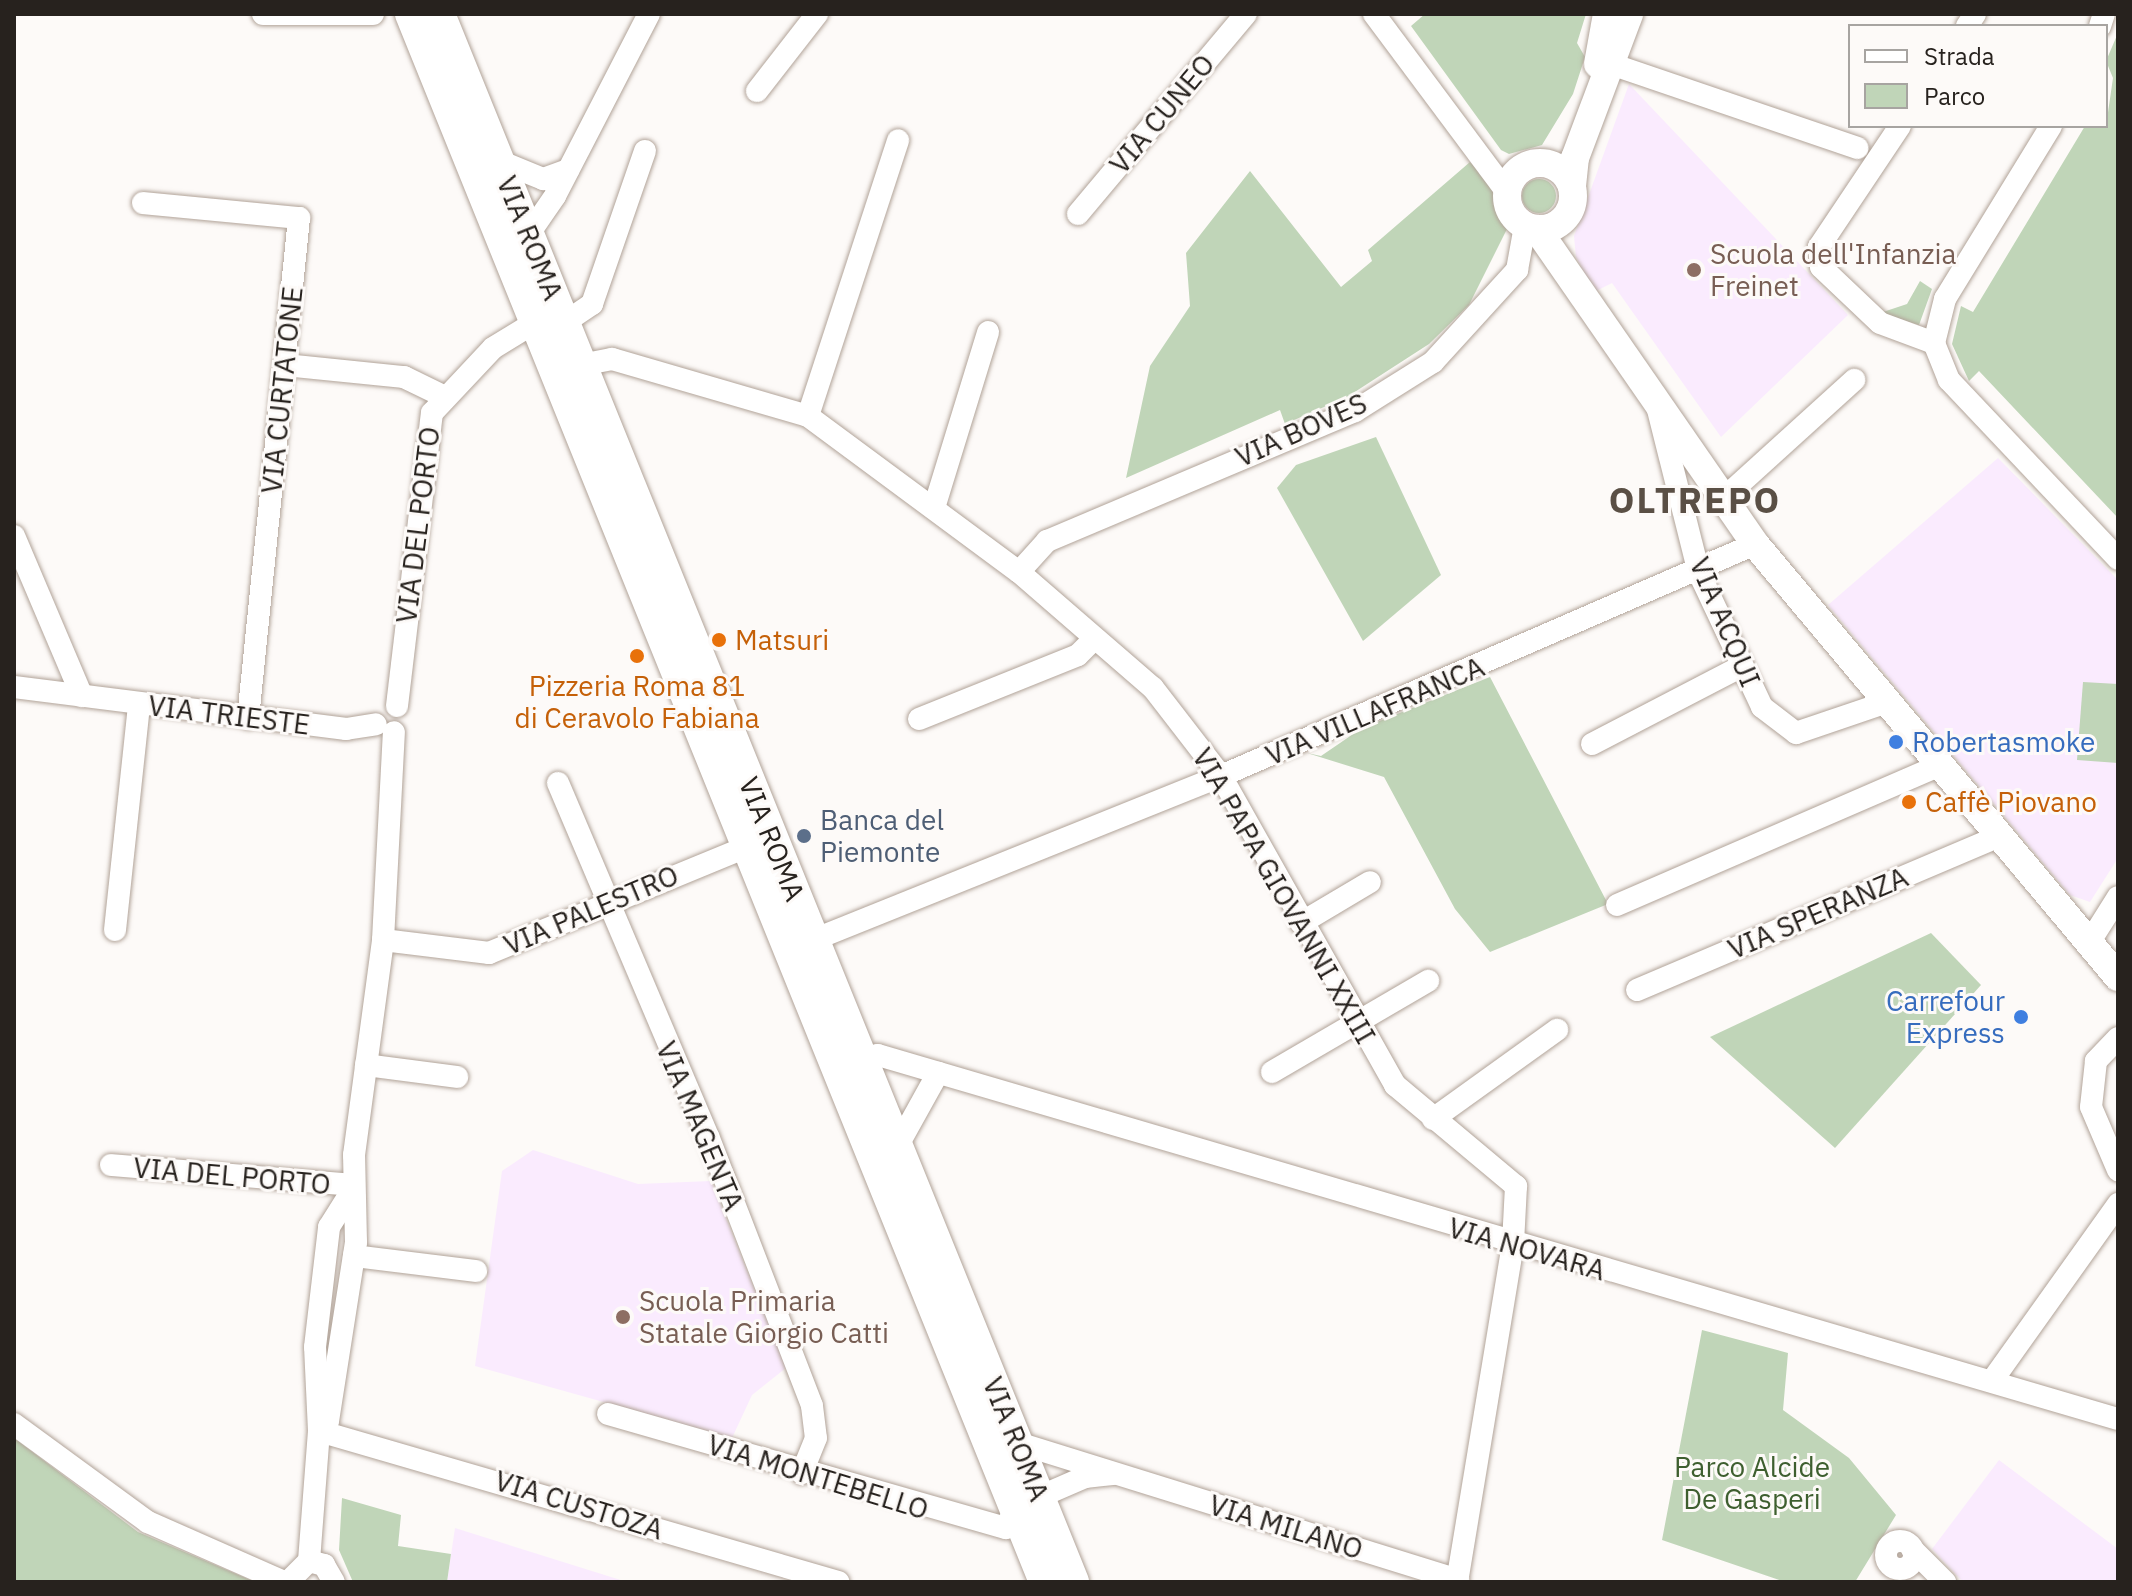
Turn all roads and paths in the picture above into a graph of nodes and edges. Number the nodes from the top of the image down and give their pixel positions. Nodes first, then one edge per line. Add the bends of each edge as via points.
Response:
1 (263, 14) edge
2 (373, 14) edge
3 (411, 14) edge
4 (439, 14) edge
5 (649, 14) edge
6 (817, 14) edge
7 (1246, 14) edge
8 (1374, 14) edge
9 (1607, 14) edge
10 (1629, 14) edge
11 (1605, 62) junction
12 (757, 91) dead end
13 (460, 100) junction
14 (1899, 128) edge
15 (2050, 128) edge
16 (898, 140) dead end
17 (1857, 148) dead end
18 (645, 151) dead end
19 (499, 161) junction
20 (1547, 163) junction
21 (568, 170) junction
22 (1503, 179) junction
23 (1572, 186) junction
24 (143, 203) dead end
25 (1078, 214) dead end
26 (1566, 217) junction
27 (1531, 228) junction
28 (520, 247) junction
29 (1579, 292) junction
30 (553, 318) junction
31 (988, 332) dead end
32 (1934, 343) junction
33 (285, 365) junction
34 (581, 365) junction
35 (1854, 380) dead end
36 (445, 397) junction
37 (1655, 401) junction
38 (808, 416) junction
39 (1724, 498) junction
40 (934, 508) junction
41 (14, 536) edge
42 (1755, 544) junction
43 (2118, 559) edge
44 (1019, 572) junction
45 (1699, 573) junction
46 (1094, 639) junction
47 (1740, 667) junction
48 (14, 687) edge
49 (82, 696) junction
50 (1887, 702) junction
51 (139, 704) junction
52 (248, 718) junction
53 (919, 719) dead end
54 (385, 728) junction
55 (1592, 744) dead end
56 (1940, 765) junction
57 (1221, 776) junction
58 (558, 783) dead end
59 (1999, 836) junction
60 (748, 846) junction
61 (1370, 882) dead end
62 (2118, 897) edge
63 (606, 904) junction
64 (1617, 905) dead end
65 (1301, 923) junction
66 (115, 930) dead end
67 (383, 940) junction
68 (813, 940) junction
69 (2089, 943) junction
70 (2118, 977) edge
71 (1428, 981) dead end
72 (1637, 990) dead end
73 (1358, 1022) junction
74 (1557, 1030) dead end
75 (2118, 1038) edge
76 (861, 1058) junction
77 (366, 1065) junction
78 (1272, 1072) dead end
79 (938, 1073) junction
80 (457, 1077) dead end
81 (1433, 1119) junction
82 (897, 1147) junction
83 (111, 1165) dead end
84 (2118, 1170) edge
85 (352, 1189) junction
86 (2118, 1204) edge
87 (328, 1235) junction
88 (1513, 1244) junction
89 (355, 1249) junction
90 (476, 1271) dead end
91 (315, 1347) junction
92 (341, 1353) junction
93 (1994, 1378) junction
94 (608, 1414) dead end
95 (2118, 1419) edge
96 (14, 1424) edge
97 (319, 1431) junction
98 (1018, 1443) junction
99 (802, 1473) junction
100 (1115, 1474) junction
101 (1038, 1497) junction
102 (1912, 1549) dead end
103 (309, 1561) junction
104 (1457, 1581) edge
105 (286, 1582) edge
106 (334, 1582) edge
107 (838, 1582) edge
108 (1045, 1582) edge
109 (1073, 1582) edge
110 (1945, 1582) edge

1 - 2 street
3 - 13 main road
4 - 13 main road
5 - 21 street
6 - 12 street
7 - 25 street, VIA CUNEO
8 - 22 street
9 - 11 street
10 - 11 street
11 - 17 street
11 - 20 street via 1579,116
11 - 23 street via 1575,158
13 - 19 main road, VIA ROMA
13 - 28 main road, VIA ROMA
14 - 32 street via 1819,247 1821,267 1880,323
15 - 32 street via 1945,299
16 - 38 street
18 - 30 street, VIA DEL PORTO via 592,304
19 - 21 street via 543,179
19 - 28 main road, VIA ROMA
20 - 22 street via 1525,165
20 - 23 street
21 - 28 street
22 - 27 street via 1510,212
23 - 26 street
24 - 33 street, VIA CURTATONE via 299,218
26 - 27 street
26 - 29 street via 1563,248
27 - 29 street
27 - 44 street, VIA BOVES via 1517,270 1433,362 1355,411 1047,541
28 - 30 main road, VIA ROMA
29 - 37 street
30 - 34 main road, VIA ROMA
30 - 36 street, VIA DEL PORTO via 493,348
30 - 60 main road, VIA ROMA
31 - 40 street
32 - 43 street via 1949,380
33 - 36 street via 404,377
33 - 52 street, VIA CURTATONE
34 - 38 street, VIA PAPA GIOVANNI XXIII via 612,359
34 - 68 main road, VIA ROMA
35 - 39 street
36 - 54 street, VIA DEL PORTO via 425,439 397,706 404,720
37 - 39 street
37 - 45 street, VIA ACQUI
38 - 40 street, VIA PAPA GIOVANNI XXIII
39 - 42 street
40 - 44 street, VIA PAPA GIOVANNI XXIII
41 - 49 street
42 - 45 street, VIA VILLAFRANCA
42 - 50 street
44 - 46 street, VIA PAPA GIOVANNI XXIII
45 - 47 street, VIA ACQUI
45 - 57 street, VIA VILLAFRANCA
46 - 53 street via 1078,655
46 - 57 street, VIA PAPA GIOVANNI XXIII via 1153,688
47 - 50 street, VIA ACQUI via 1762,707 1796,733
47 - 55 street
48 - 49 street, VIA TRIESTE
49 - 51 street, VIA TRIESTE
50 - 56 street
51 - 52 street, VIA TRIESTE
51 - 66 street
52 - 54 street, VIA TRIESTE
54 - 67 street, VIA DEL PORTO
56 - 59 street
56 - 64 street
57 - 65 street, VIA PAPA GIOVANNI XXIII
57 - 68 street, VIA VILLAFRANCA
58 - 63 street, VIA MAGENTA
59 - 69 street
59 - 72 street, VIA SPERANZA
60 - 63 street, VIA PALESTRO
60 - 101 main road, VIA ROMA
61 - 65 street
62 - 69 street
63 - 67 street, VIA PALESTRO via 489,953
63 - 99 street, VIA MAGENTA via 708,1136 812,1406 816,1438
65 - 73 street, VIA PAPA GIOVANNI XXIII
67 - 77 street, VIA DEL PORTO
68 - 76 main road, VIA ROMA
69 - 70 street
71 - 73 street
73 - 78 street
73 - 81 street, VIA PAPA GIOVANNI XXIII via 1395,1085
74 - 81 street
75 - 84 street via 2096,1061 2091,1107
76 - 79 street, VIA NOVARA via 878,1055
76 - 82 main road, VIA ROMA
77 - 80 street
77 - 85 street, VIA DEL PORTO
79 - 82 street
79 - 88 street, VIA NOVARA
81 - 88 street, VIA PAPA GIOVANNI XXIII via 1516,1186
82 - 98 main road, VIA ROMA
83 - 85 street, VIA DEL PORTO
85 - 87 street, VIA DEL PORTO
85 - 89 street, VIA DEL PORTO
86 - 93 street
87 - 89 street, VIA DEL PORTO via 349,1229
87 - 91 street, VIA DEL PORTO
88 - 93 street, VIA NOVARA
88 - 104 street, VIA PAPA GIOVANNI XXIII
89 - 90 street
89 - 92 street, VIA DEL PORTO
91 - 92 street via 323,1361
91 - 97 street, VIA DEL PORTO
92 - 97 street, VIA DEL PORTO via 328,1421
93 - 95 street, VIA NOVARA
94 - 99 street, VIA MONTEBELLO
96 - 105 street via 148,1522
97 - 103 street, VIA DEL PORTO
97 - 107 street, VIA CUSTOZA
98 - 100 street, VIA MILANO
98 - 101 main road, VIA ROMA
99 - 101 street, VIA MONTEBELLO via 970,1523 1006,1528
100 - 101 street
100 - 104 street, VIA MILANO
101 - 108 main road, VIA ROMA
101 - 109 main road, VIA ROMA
102 - 110 street
103 - 105 street
103 - 106 street via 324,1565

